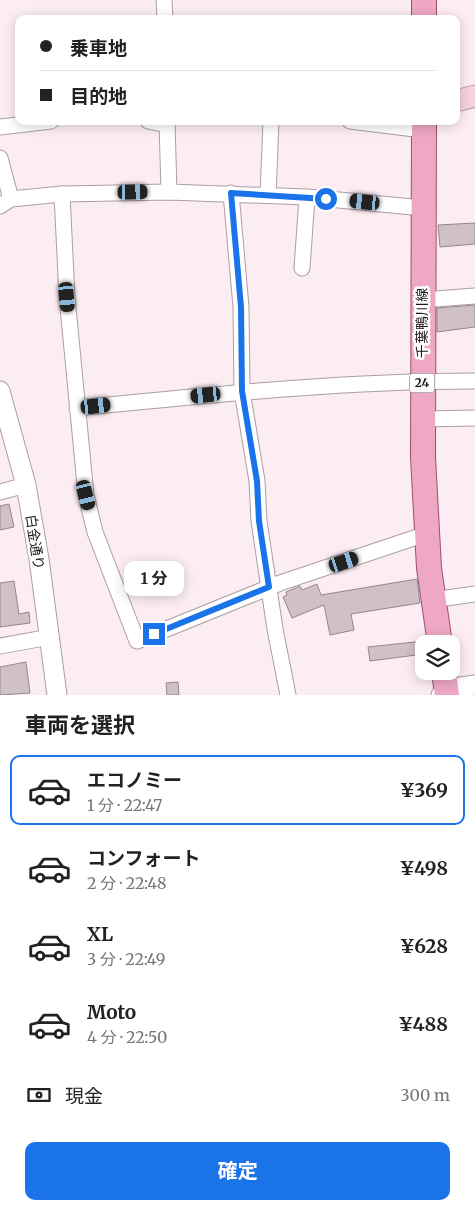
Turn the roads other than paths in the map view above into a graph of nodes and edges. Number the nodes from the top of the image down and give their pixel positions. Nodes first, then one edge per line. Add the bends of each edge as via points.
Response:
1 (164, 0) edge
2 (424, 0) edge
3 (165, 15) edge
4 (424, 15) edge
5 (475, 96) edge
6 (460, 100) edge
7 (17, 125) edge
8 (167, 125) edge
9 (272, 125) edge
10 (409, 125) edge
11 (424, 126) edge
12 (0, 127) edge
13 (0, 158) edge
14 (169, 192) junction
15 (231, 193) junction
16 (62, 194) junction
17 (268, 195) junction
18 (307, 197) junction
19 (5, 202) edge
20 (423, 208) junction
21 (302, 268) dead end
22 (475, 296) edge
23 (422, 300) junction
24 (422, 381) junction
25 (475, 381) edge
26 (0, 391) edge
27 (242, 391) junction
28 (77, 408) junction
29 (475, 418) edge
30 (422, 419) junction
31 (26, 485) junction
32 (0, 492) edge
33 (427, 536) junction
34 (269, 587) junction
35 (475, 594) edge
36 (433, 600) junction
37 (439, 635) edge
38 (50, 637) junction
39 (0, 646) edge
40 (445, 680) edge
41 (475, 685) edge
42 (56, 695) edge
43 (288, 695) edge
44 (441, 695) edge
45 (447, 695) edge

1 - 3 street
2 - 4 main road
5 - 6 main road
7 - 12 street
8 - 14 street
9 - 17 street
10 - 11 street
11 - 20 main road, 千葉鴨川線 / 24
13 - 19 street
14 - 15 street
14 - 16 street
15 - 17 street
15 - 27 street via 241,307
16 - 19 street
16 - 28 street
17 - 18 street
18 - 20 street
18 - 21 street
20 - 23 main road, 千葉鴨川線 / 24
22 - 23 street
23 - 24 main road, 千葉鴨川線 / 24
24 - 25 street
24 - 27 street
24 - 30 main road, 千葉鴨川線 / 24
26 - 31 street, 白金通り
27 - 28 street
27 - 34 street via 257,481 259,521
28 - 34 street via 86,495 95,532 137,641
29 - 30 street
30 - 33 main road, 千葉鴨川線 / 24
31 - 32 street
31 - 38 street, 白金通り
33 - 34 street
33 - 36 main road, 千葉鴨川線 / 24
34 - 43 street
35 - 36 street
36 - 37 main road, 千葉鴨川線 / 24
38 - 39 street
38 - 42 street, 白金通り
40 - 45 main road
41 - 45 street via 454,688
44 - 45 street

